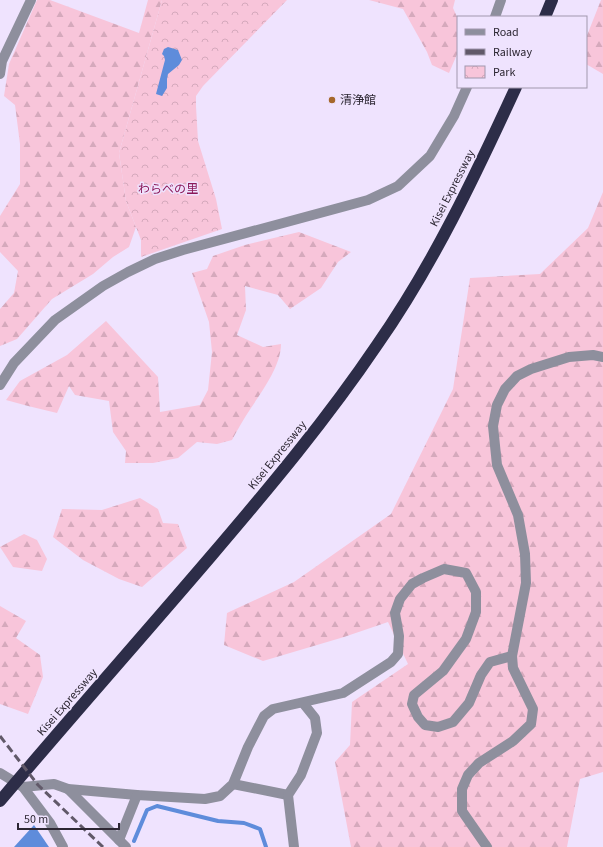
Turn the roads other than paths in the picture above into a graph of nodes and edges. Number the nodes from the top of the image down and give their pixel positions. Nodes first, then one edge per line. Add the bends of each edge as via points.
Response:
1 (31, 0) edge
2 (501, 0) edge
3 (552, 0) edge
4 (495, 16) edge
5 (545, 16) edge
6 (0, 74) edge
7 (468, 88) edge
8 (516, 88) edge
9 (603, 357) edge
10 (0, 385) edge
11 (512, 656) junction
12 (303, 703) junction
13 (0, 773) edge
14 (233, 784) junction
15 (23, 787) junction
16 (68, 789) junction
17 (137, 795) junction
18 (288, 795) junction
19 (0, 801) edge
20 (122, 844) edge
21 (63, 847) edge
22 (294, 847) edge
23 (487, 847) edge

1 - 6 street via 2,61
2 - 4 street
3 - 5 highway
7 - 10 street via 430,156 398,186 368,200 183,250 155,259 128,272 103,286 55,320 14,363
8 - 19 highway, Kisei Expressway via 452,222 417,284 374,351 268,489
9 - 11 street via 569,356 531,369 517,376 505,389 497,405 493,426 497,464 518,515 525,554 526,583
11 - 12 street via 490,662 481,675 469,703 453,722 438,727 425,724 418,717 412,704 414,695 443,671 466,639 476,612 476,592 466,573 444,569 412,584 400,599 395,613 399,636 398,654 391,662 343,693
11 - 23 street via 513,668 533,709 530,724 513,741 479,763 468,775 462,789 462,811
12 - 14 street via 273,709 264,716
12 - 18 street via 315,718 317,733 301,775
13 - 15 street
14 - 17 street via 220,796 205,800
14 - 18 street
15 - 16 street via 54,784
15 - 21 street via 50,823
16 - 17 street
16 - 20 street
17 - 20 street
18 - 22 street

